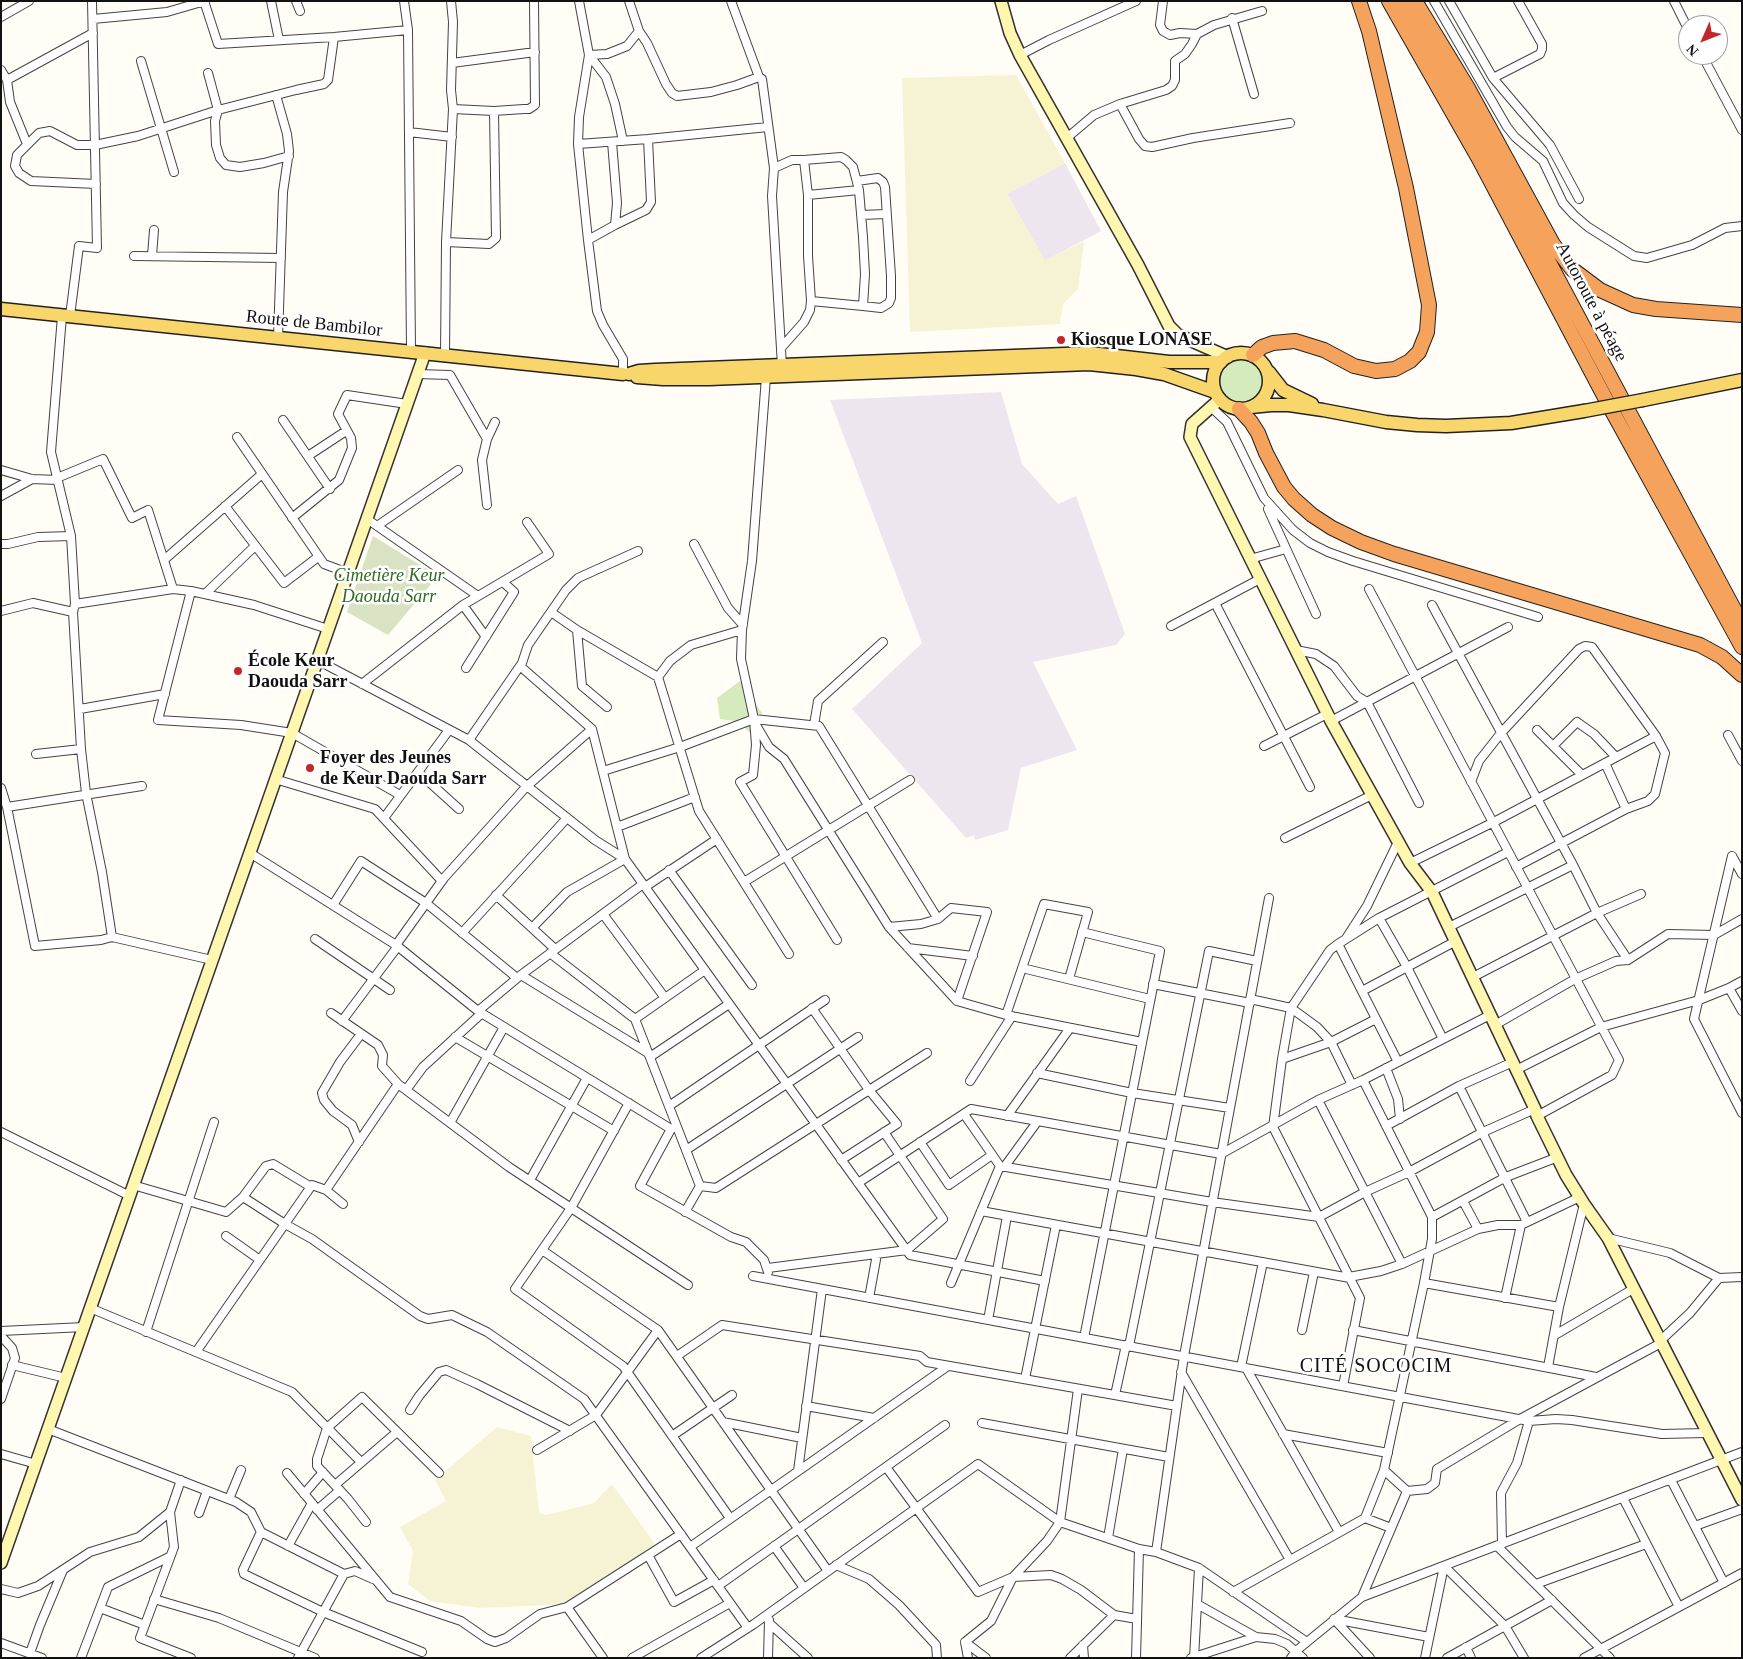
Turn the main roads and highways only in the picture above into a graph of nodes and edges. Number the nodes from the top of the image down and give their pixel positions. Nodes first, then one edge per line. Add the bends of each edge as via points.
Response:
1 (1359, 1) edge
2 (1388, 1) edge
3 (1403, 1) edge
4 (1415, 1) edge
5 (1, 309) edge
6 (1742, 315) edge
7 (1253, 356) junction
8 (1224, 359) junction
9 (1268, 371) junction
10 (626, 374) junction
11 (1742, 380) edge
12 (1215, 399) junction
13 (1245, 408) junction
14 (1323, 410) junction
15 (1742, 624) edge
16 (1742, 647) edge
17 (1742, 675) edge

1 - 7 highway via 1406,188 1429,305 1427,332 1419,352 1395,369 1376,371 1354,366 1324,350 1295,341 1273,342
2 - 16 highway via 1479,159
3 - 15 highway, Autoroute à péage via 1502,174
4 - 6 highway via 1469,90 1553,244 1572,269 1600,290 1632,305
5 - 10 main road, Route de Bambilor
7 - 8 main road via 1236,353
7 - 9 main road
8 - 10 main road via 1169,362 1090,353 655,370
8 - 12 main road via 1214,375
9 - 13 main road via 1268,391 1259,403
9 - 14 main road via 1284,390
10 - 12 main road via 663,380 1089,364 1164,374
11 - 14 main road, bridge via 1511,423 1417,425
12 - 13 main road
13 - 14 main road via 1280,405
13 - 17 highway via 1284,487 1300,504 1332,528 1394,554 1700,645 1722,657

